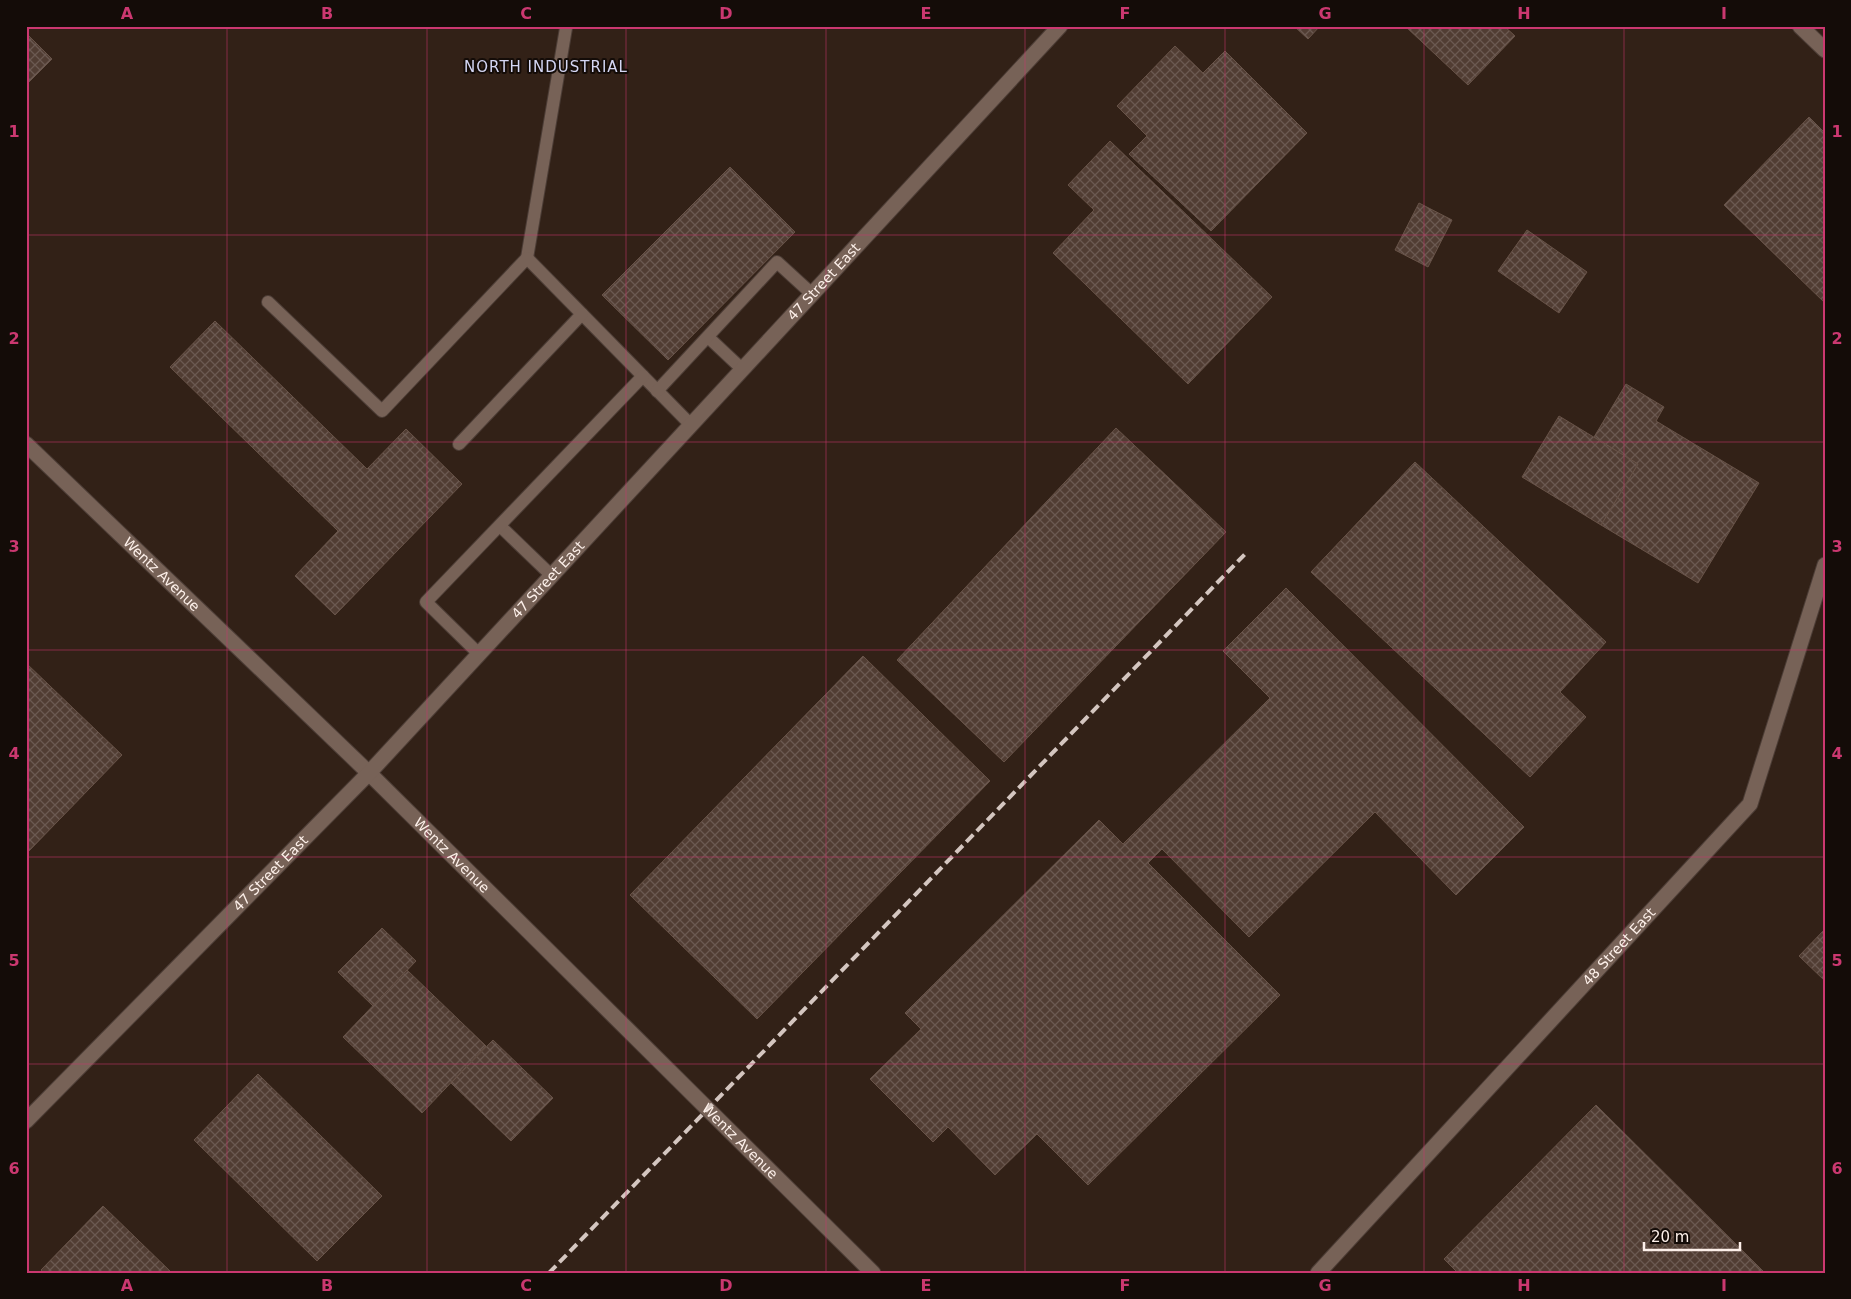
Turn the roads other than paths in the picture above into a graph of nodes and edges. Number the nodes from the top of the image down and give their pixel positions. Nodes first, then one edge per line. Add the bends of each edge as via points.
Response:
1 (1060, 26) edge
2 (1800, 26) edge
3 (566, 28) dead end
4 (1825, 50) edge
5 (528, 258) junction
6 (812, 294) junction
7 (268, 302) dead end
8 (582, 314) junction
9 (708, 337) junction
10 (742, 369) junction
11 (643, 376) junction
12 (657, 391) junction
13 (691, 425) junction
14 (26, 444) edge
15 (459, 444) dead end
16 (500, 526) junction
17 (1825, 565) edge
18 (552, 576) junction
19 (479, 654) junction
20 (369, 773) junction
21 (26, 1121) edge
22 (874, 1273) edge
23 (1318, 1273) edge

1 - 6 street, 47 Street East
2 - 4 street
3 - 5 lane
5 - 7 lane via 382,411
5 - 8 lane
6 - 9 lane via 777,262
6 - 10 street, 47 Street East
8 - 11 lane
8 - 15 lane
9 - 10 lane
9 - 12 lane
10 - 13 street, 47 Street East
11 - 12 lane
11 - 16 lane
12 - 13 lane
13 - 18 street, 47 Street East
14 - 20 street, Wentz Avenue
16 - 18 lane
16 - 19 lane via 426,602
17 - 23 street, 48 Street East via 1750,804
18 - 19 street, 47 Street East
19 - 20 street, 47 Street East
20 - 21 street, 47 Street East
20 - 22 street, Wentz Avenue

